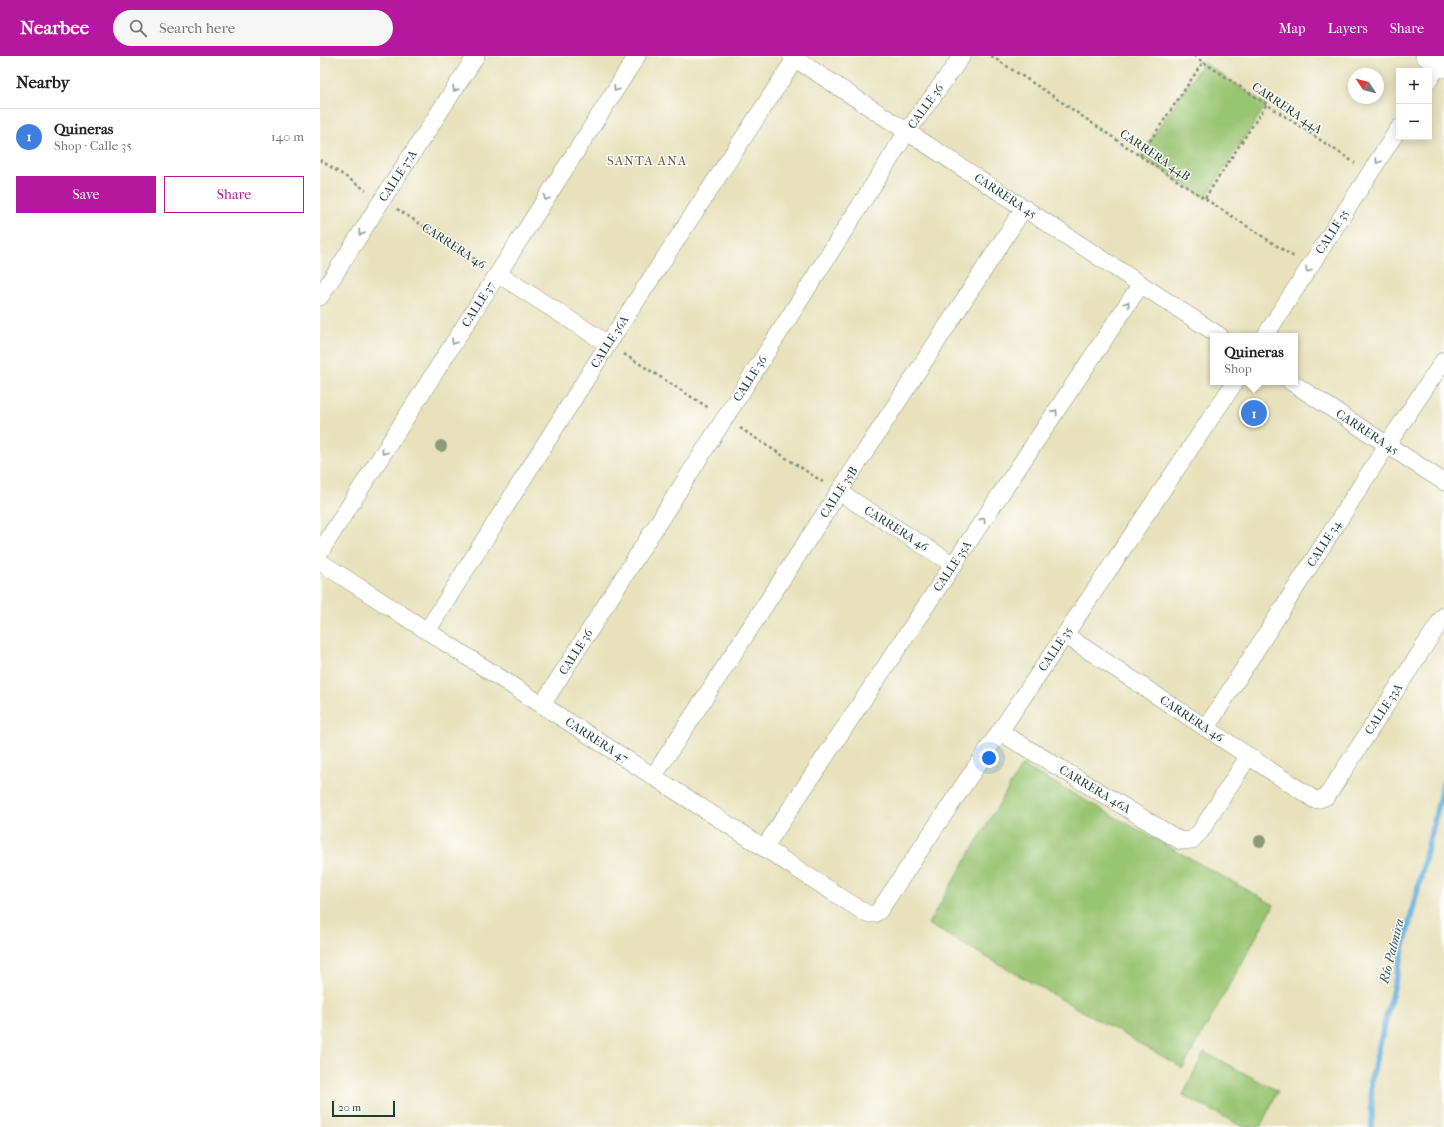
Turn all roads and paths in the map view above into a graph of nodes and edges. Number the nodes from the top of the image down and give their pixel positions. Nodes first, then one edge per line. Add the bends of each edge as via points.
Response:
1 (476, 56) edge
2 (637, 56) edge
3 (962, 56) edge
4 (991, 56) edge
5 (1194, 56) edge
6 (1424, 56) edge
7 (794, 57) edge
8 (1203, 62) junction
9 (1442, 63) edge
10 (1432, 76) edge
11 (1266, 105) junction
12 (907, 132) junction
13 (1396, 133) edge
14 (1140, 156) junction
15 (320, 160) edge
16 (1370, 174) junction
17 (1205, 198) junction
18 (382, 200) junction
19 (1024, 208) junction
20 (1310, 267) junction
21 (498, 274) junction
22 (1141, 284) junction
23 (320, 297) edge
24 (1215, 333) edge
25 (1267, 333) edge
26 (608, 344) junction
27 (1444, 360) edge
28 (1233, 385) edge
29 (1296, 385) edge
30 (1387, 445) junction
31 (1444, 482) edge
32 (839, 492) junction
33 (320, 552) edge
34 (320, 562) edge
35 (954, 565) junction
36 (1444, 616) edge
37 (427, 631) junction
38 (1065, 635) junction
39 (542, 705) junction
40 (1206, 728) junction
41 (1000, 732) junction
42 (1248, 757) junction
43 (653, 777) junction
44 (1320, 799) joint
45 (764, 848) junction
46 (874, 914) joint

1 -> 18 street, CALLE 37A
2 -> 21 street, CALLE 37
3 - 12 street, CALLE 36
4 - 14 path, CARRERA 44B
5 - 8 path, CARRERA 44A
6 - 9 street
7 - 12 street, CARRERA 45
7 - 26 street, CALLE 36A
8 - 11 path, CARRERA 44A
8 - 14 path
9 - 10 street
11 - 16 path, CARRERA 44A
11 - 17 path
12 - 19 street, CARRERA 45
12 - 39 street, CALLE 36
13 -> 16 street, CALLE 35
14 - 17 path, CARRERA 44B
15 - 18 path, CARRERA 46
16 - 20 street, CALLE 35
17 - 20 path, CARRERA 44B
18 - 21 path, CARRERA 46
18 -> 23 street, CALLE 37A
19 - 22 street, CARRERA 45
19 - 32 street, CALLE 35B
20 -> 25 street, CALLE 35
21 - 26 street, CARRERA 46
21 -> 33 street, CALLE 37
22 - 24 street, CARRERA 45
35 -> 22 street, CALLE 35A
26 - 37 street, CALLE 36A
27 - 30 street, CALLE 34
28 - 38 street, CALLE 35
29 - 30 street, CARRERA 45
30 - 31 street, CARRERA 45
30 - 40 street, CALLE 34
32 - 35 street, CARRERA 46
32 - 43 street, CALLE 35B
34 - 37 street, CARRERA 47
35 - 45 street, CALLE 35A
36 - 44 street, CALLE 33A via 1327,796
37 - 39 street, CARRERA 47
38 - 40 street, CARRERA 46
38 - 41 street, CALLE 35
39 - 43 street, CARRERA 47
40 - 42 street, CARRERA 46
41 - 42 street, CARRERA 46A via 1181,841 1192,840 1200,832
41 - 46 street, CALLE 35 via 879,911
42 - 44 street, CARRERA 46 via 1315,800
43 - 45 street, CARRERA 47
45 - 46 street, CARRERA 47 via 867,914

